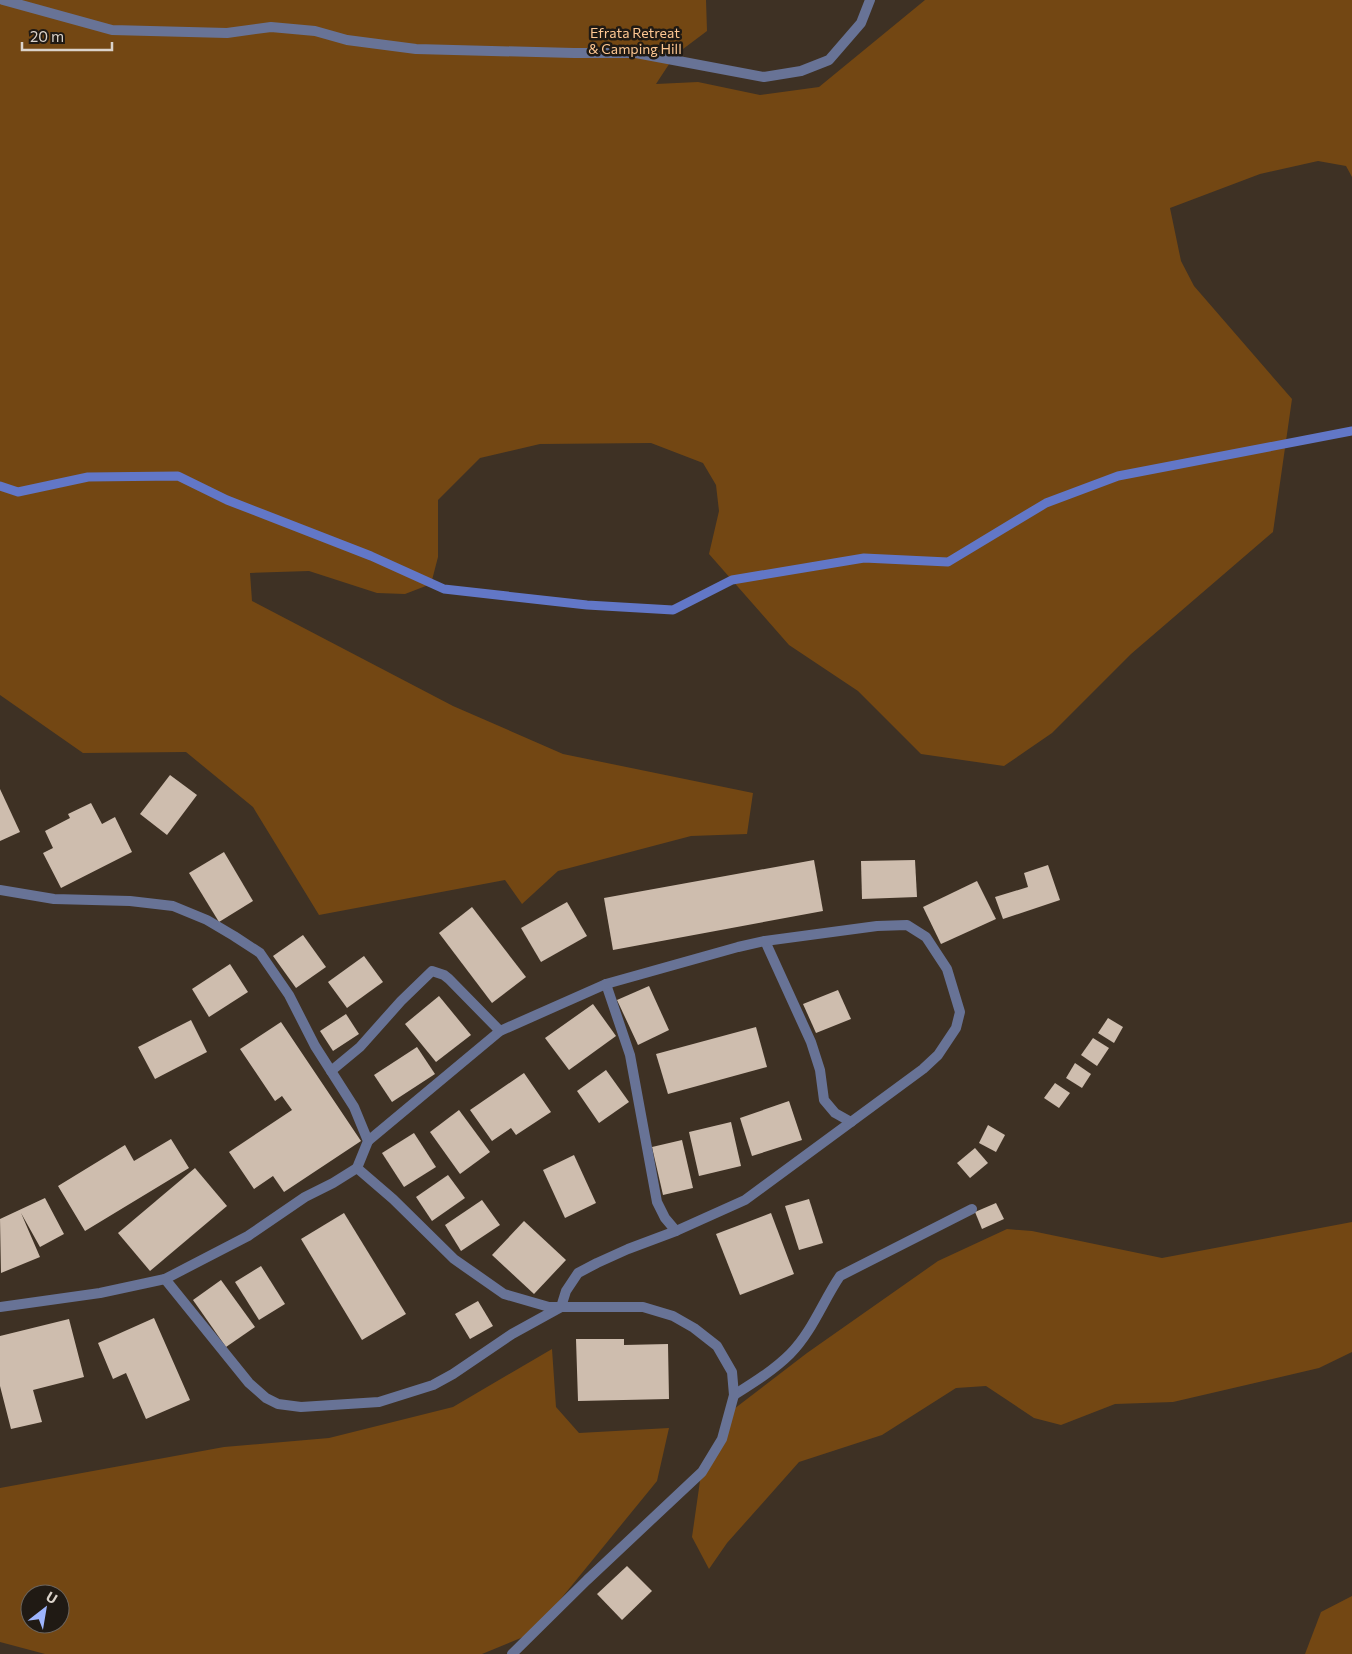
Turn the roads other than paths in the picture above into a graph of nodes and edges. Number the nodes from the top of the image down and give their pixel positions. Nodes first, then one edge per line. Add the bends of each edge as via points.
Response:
1 (3, 0) edge
2 (870, 0) edge
3 (0, 890) edge
4 (765, 941) junction
5 (606, 984) junction
6 (500, 1031) junction
7 (332, 1071) junction
8 (851, 1122) junction
9 (368, 1141) junction
10 (357, 1168) junction
11 (972, 1209) dead end
12 (676, 1231) junction
13 (165, 1279) junction
14 (1, 1305) edge
15 (561, 1307) junction
16 (734, 1395) junction
17 (512, 1654) edge

1 - 2 street via 112,30 228,33 272,27 315,31 347,40 416,49 636,53 764,77 830,60 861,23
3 - 7 street via 54,900 130,901 173,906 206,920 260,953 289,994 315,1046
4 - 5 street
4 - 8 street via 811,1042 820,1070 824,1100 835,1113
4 - 8 street via 907,925 926,937 947,969 960,1012 956,1028 938,1055 923,1069
5 - 6 street
5 - 12 street via 630,1055 657,1202
6 - 7 street via 449,979 432,971 401,1000 360,1047
6 - 9 street
7 - 9 street via 354,1107
8 - 12 street via 745,1200
9 - 10 street
10 - 13 street via 305,1197 248,1236
10 - 15 street via 454,1259 504,1294 549,1307
11 - 16 street via 840,1276 815,1321 791,1354
12 - 15 street via 578,1273 566,1291
13 - 14 street via 100,1293
13 - 15 street via 249,1383 278,1404 301,1407 379,1402 433,1385
15 - 16 street via 642,1307 673,1316 717,1346 732,1372
16 - 17 street via 722,1439 702,1472

